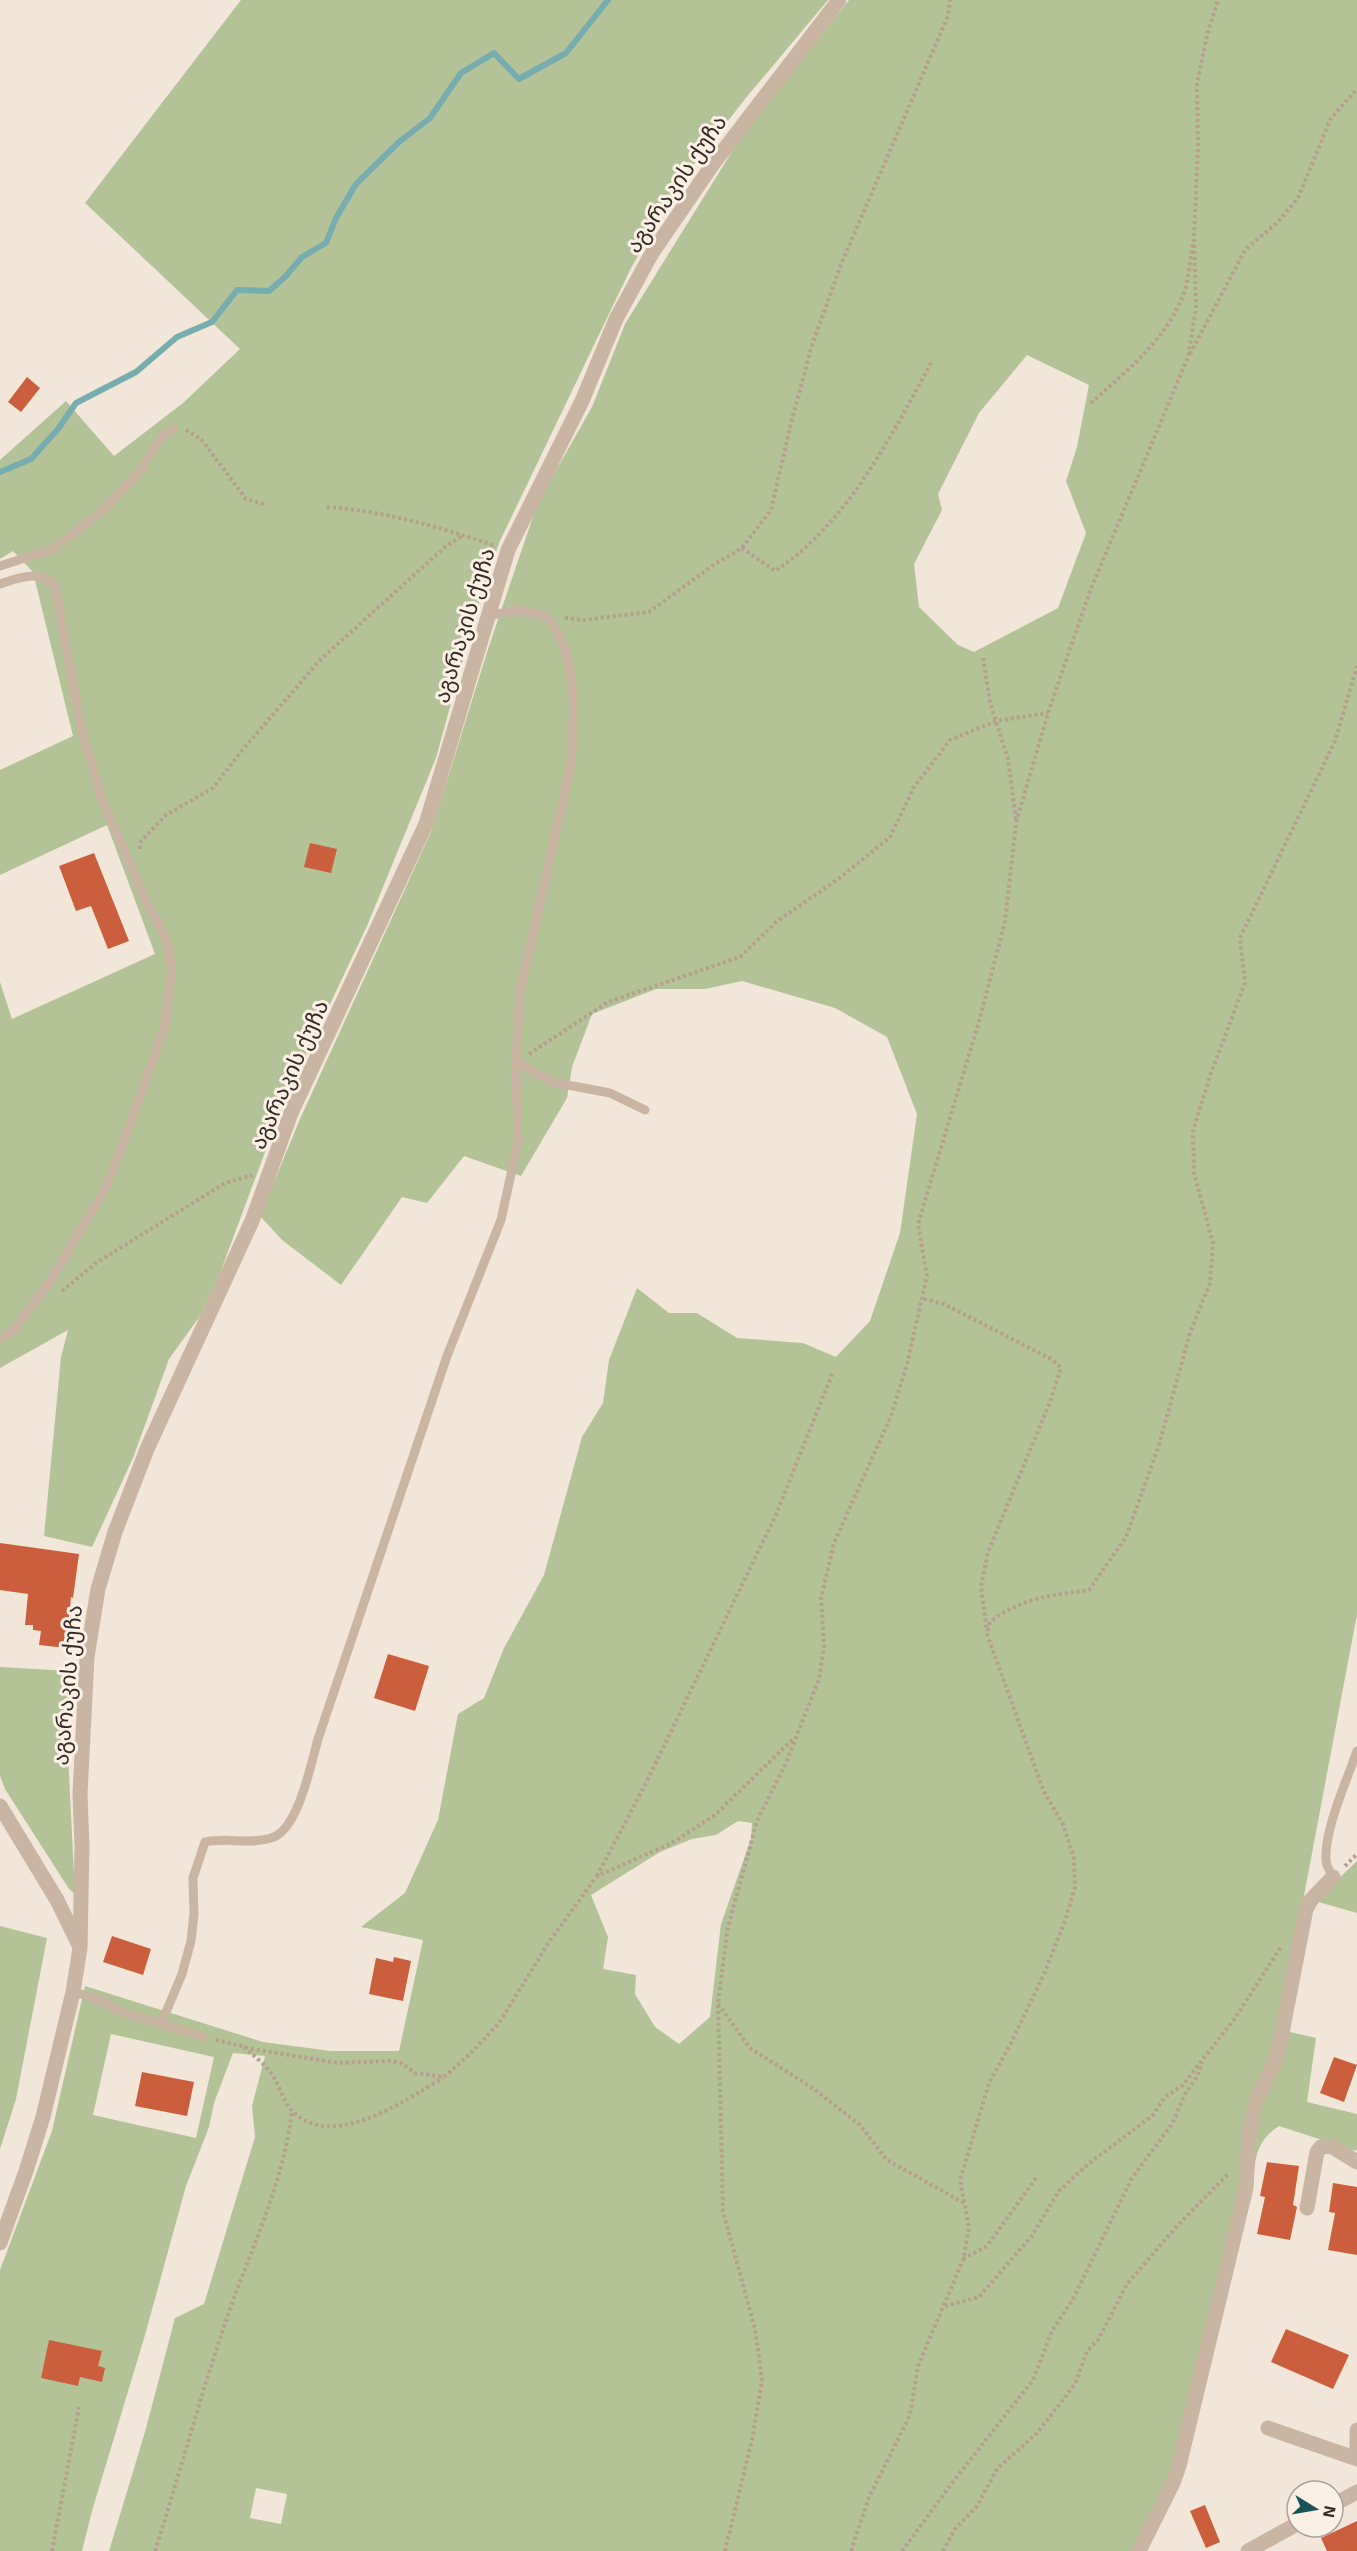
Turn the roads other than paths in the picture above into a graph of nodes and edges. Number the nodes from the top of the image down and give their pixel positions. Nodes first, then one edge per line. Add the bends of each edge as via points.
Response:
1 (839, 0) edge
2 (174, 428) road end
3 (0, 566) edge
4 (0, 584) edge
5 (488, 616) junction
6 (516, 1061) junction
7 (645, 1110) dead end
8 (0, 1340) edge
9 (1357, 1751) edge
10 (0, 1806) edge
11 (1333, 1877) joint
12 (80, 1948) junction
13 (73, 1992) junction
14 (160, 2024) junction
15 (204, 2037) road end
16 (1357, 2162) edge
17 (1307, 2208) dead end
18 (0, 2243) edge
19 (1268, 2428) dead end
20 (1357, 2430) edge
21 (1357, 2452) edge
22 (1357, 2459) edge
23 (1285, 2531) edge
24 (1139, 2551) edge
25 (1248, 2551) edge

1 - 5 street, აგარაკის ქუჩა via 713,164 652,254 616,318 582,400 508,550
2 - 3 lane via 161,437 141,470 103,510 53,549
4 - 8 lane via 36,574 55,585 81,728 102,800 166,938 172,968 165,1026 105,1189 51,1280 15,1329
5 - 6 lane via 517,610 546,616 561,638 572,673 571,765 520,991
5 - 12 street, აგარაკის ქუჩა via 426,824 291,1113 252,1221 147,1449 115,1532 98,1589 87,1657 81,1749
6 - 7 lane via 552,1082 610,1093
6 - 14 lane via 518,1142 501,1221 444,1367 321,1728 306,1786 286,1827 273,1838 205,1842 193,1878 191,1941 182,1974
9 - 11 lane via 1326,1848 1325,1863
10 - 12 street via 57,1900
11 - 24 street via 1306,1909 1275,2061 1256,2100 1246,2188 1179,2466
12 - 13 street, აგარაკის ქუჩა
13 - 14 lane
13 - 18 street, აგარაკის ქუჩა via 43,2117
14 - 15 lane
16 - 17 street via 1331,2146 1321,2147
19 - 22 street
20 - 21 street
23 - 25 street

